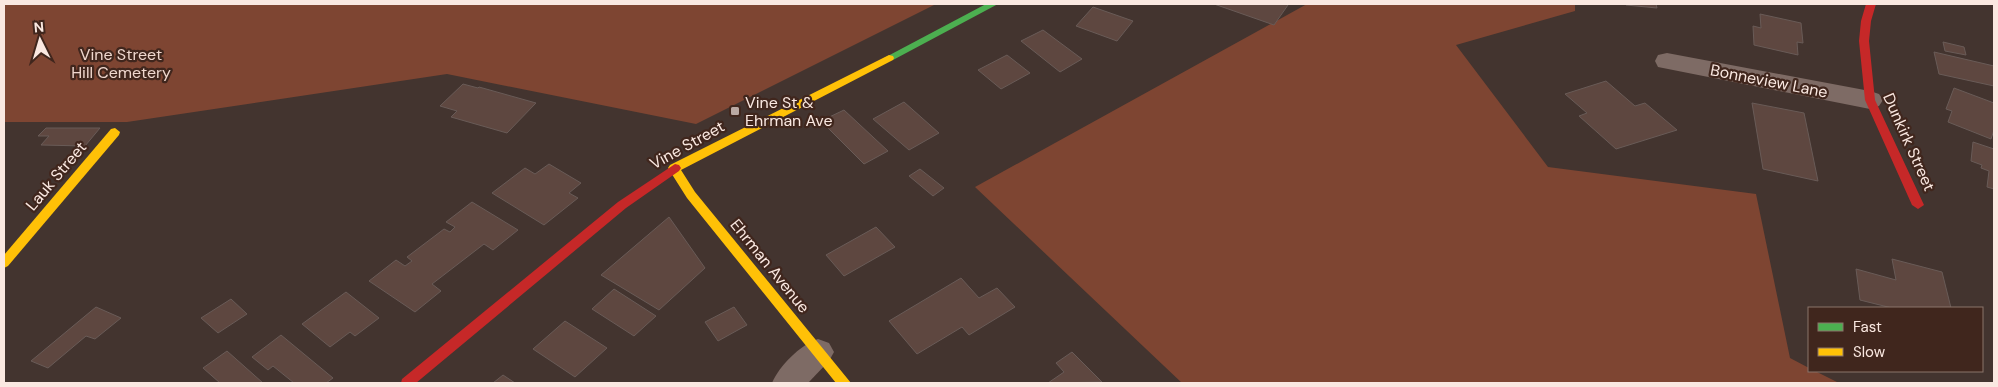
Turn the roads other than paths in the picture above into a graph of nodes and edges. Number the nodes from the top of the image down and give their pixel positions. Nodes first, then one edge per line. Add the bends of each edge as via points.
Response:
1 (993, 4) edge
2 (1871, 4) edge
3 (1667, 61) dead end
4 (1870, 100) junction
5 (115, 132) dead end
6 (674, 168) junction
7 (1918, 205) dead end
8 (4, 264) edge
9 (818, 352) junction
10 (407, 383) edge
11 (788, 383) edge
12 (844, 383) edge

1 - 6 street, Vine Street
2 - 4 street, Dunkirk Street via 1864,42
3 - 4 street, Bonneview Lane
4 - 7 street, Dunkirk Street
5 - 8 street, Lauk Street
6 - 9 street, Ehrman Avenue via 691,195
6 - 10 street, Vine Street via 622,205
9 - 11 street
9 - 12 street, Ehrman Avenue

